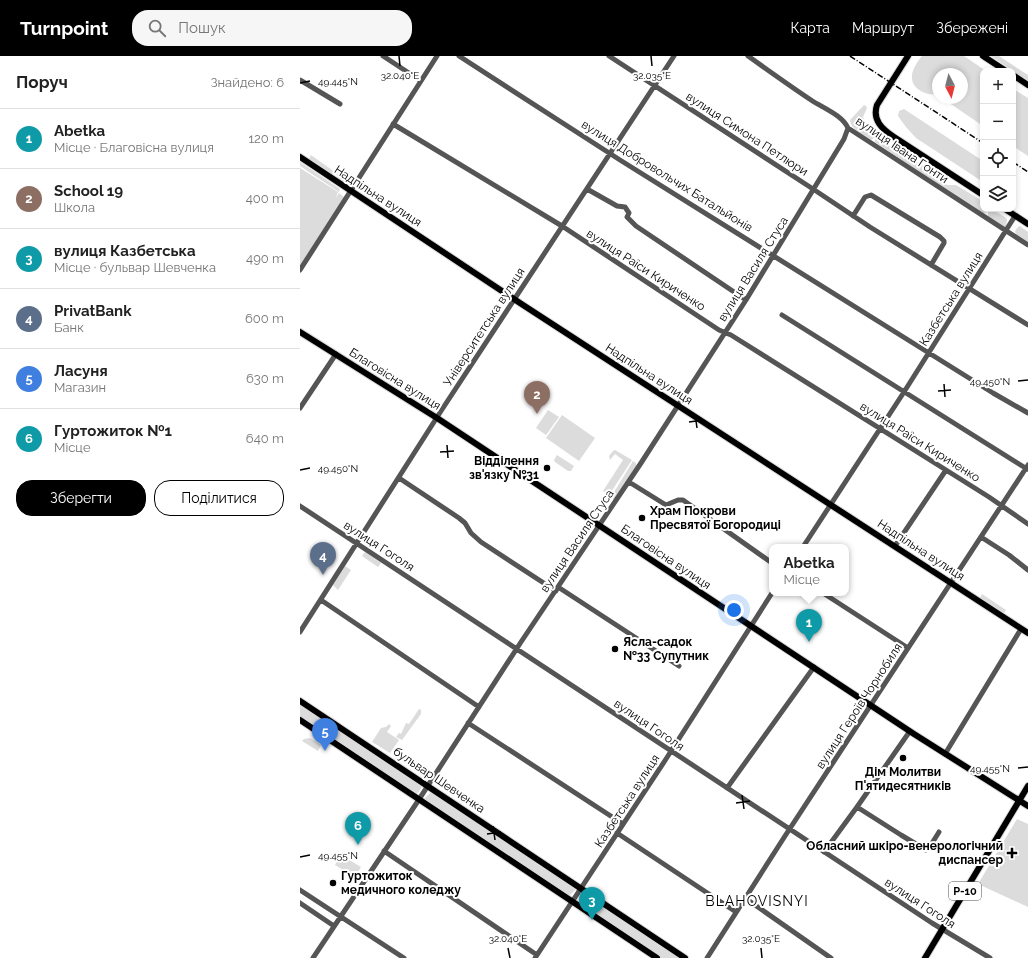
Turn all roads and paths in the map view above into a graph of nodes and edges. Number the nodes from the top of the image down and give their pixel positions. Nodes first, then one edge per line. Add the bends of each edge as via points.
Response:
1 (383, 56) edge
2 (437, 56) edge
3 (459, 56) edge
4 (609, 56) edge
5 (674, 56) edge
6 (748, 56) edge
7 (908, 56) edge
8 (983, 56) edge
9 (1001, 68) edge
10 (1016, 77) edge
11 (300, 80) edge
12 (421, 81) junction
13 (1028, 85) edge
14 (654, 86) junction
15 (340, 104) dead end
16 (393, 124) junction
17 (848, 128) junction
18 (611, 153) junction
19 (300, 157) edge
20 (587, 189) junction
21 (813, 189) junction
22 (351, 191) junction
23 (980, 193) edge
24 (1009, 212) edge
25 (853, 216) junction
26 (1015, 216) junction
27 (1028, 224) edge
28 (562, 226) junction
29 (1006, 231) junction
30 (1028, 245) edge
31 (773, 256) junction
32 (931, 264) junction
33 (300, 270) edge
34 (969, 289) junction
35 (514, 299) junction
36 (746, 300) junction
37 (782, 314) dead end
38 (1028, 325) edge
39 (300, 332) edge
40 (725, 332) junction
41 (929, 353) junction
42 (336, 354) junction
43 (904, 392) junction
44 (678, 406) junction
45 (300, 408) edge
46 (1028, 413) edge
47 (437, 418) junction
48 (880, 430) junction
49 (1027, 468) edge
50 (946, 470) junction
51 (398, 478) junction
52 (629, 482) junction
53 (831, 505) junction
54 (300, 506) edge
55 (1001, 506) junction
56 (1028, 524) edge
57 (600, 526) junction
58 (981, 537) junction
59 (357, 543) junction
60 (805, 544) edge
61 (895, 546) junction
62 (769, 561) edge
63 (1028, 570) edge
64 (951, 583) junction
65 (557, 589) junction
66 (770, 596) edge
67 (828, 596) edge
68 (321, 600) junction
69 (751, 627) junction
70 (1021, 629) junction
71 (300, 632) edge
72 (1028, 633) edge
73 (908, 648) junction
74 (516, 649) junction
75 (679, 666) dead end
76 (814, 668) junction
77 (300, 701) edge
78 (871, 705) junction
79 (478, 707) junction
80 (300, 720) edge
81 (468, 723) junction
82 (910, 731) junction
83 (670, 752) junction
84 (945, 754) junction
85 (427, 786) junction
86 (1028, 786) edge
87 (727, 788) junction
88 (419, 799) junction
89 (1019, 801) junction
90 (1028, 806) edge
91 (857, 807) junction
92 (623, 824) junction
93 (790, 830) junction
94 (939, 832) dead end
95 (617, 833) junction
96 (384, 851) junction
97 (824, 852) junction
98 (581, 889) junction
99 (300, 890) edge
100 (745, 898) junction
101 (573, 902) junction
102 (300, 903) edge
103 (736, 912) junction
104 (340, 916) junction
105 (334, 926) junction
106 (942, 930) junction
107 (316, 953) junction
108 (536, 957) edge
109 (313, 958) edge
110 (320, 958) edge
111 (404, 958) edge
112 (657, 958) edge
113 (685, 958) edge
114 (707, 958) edge
115 (831, 958) edge
116 (925, 958) edge
117 (990, 958) edge

1 - 12 street
2 - 12 street
3 - 18 street, вулиця Добровольчих Батальйонів
4 - 14 street, вулиця Симона Петлюри
5 - 14 street, Університетська вулиця
6 - 17 street, вулиця Івана Гонти via 837,117
7 - 23 main road via 877,105 875,115 878,123 894,137
8 - 9 main road
10 - 13 main road
11 - 15 street
12 - 16 street
14 - 18 street, Університетська вулиця
14 - 21 street, вулиця Симона Петлюри
16 - 22 street
16 - 28 street, вулиця Раїси Кириченко
17 - 21 street, вулиця Василя Стуса via 846,136
17 - 29 street, вулиця Івана Гонти
18 - 20 street, Університетська вулиця
18 - 31 street, вулиця Добровольчих Батальйонів
19 - 22 main road, Надпільна вулиця
20 - 28 street, Університетська вулиця
20 - 36 street via 617,206 624,207 629,213 627,217 636,226
21 - 25 street, вулиця Симона Петлюри
21 - 31 street, вулиця Василя Стуса
22 - 33 street
22 - 35 main road, Надпільна вулиця
24 - 26 main road
25 - 32 street, вулиця Симона Петлюри
25 - 32 street via 865,197 872,195 944,241
26 - 27 main road
26 - 29 street, Казбетська вулиця
28 - 35 street, Університетська вулиця
28 - 40 street, вулиця Раїси Кириченко
29 - 30 street, вулиця Івана Гонти
29 - 34 street, Казбетська вулиця
31 - 36 street, вулиця Василя Стуса
31 - 41 street, вулиця Добровольчих Батальйонів
32 - 34 street, вулиця Симона Петлюри
34 - 38 street, вулиця Симона Петлюри
34 - 41 street, Казбетська вулиця
35 - 44 main road, Надпільна вулиця
35 - 47 street, Університетська вулиця
36 - 40 street, вулиця Василя Стуса
37 - 43 street
39 - 42 main road, Благовісна вулиця
40 - 44 street, вулиця Василя Стуса
40 - 48 street, вулиця Раїси Кириченко
41 - 43 street, Казбетська вулиця
41 - 46 street, вулиця Добровольчих Батальйонів
42 - 45 street
42 - 47 main road, Благовісна вулиця
43 - 48 street, Казбетська вулиця
43 - 49 street
44 - 52 street, вулиця Василя Стуса
44 - 53 main road, Надпільна вулиця
47 - 51 street, Університетська вулиця
47 - 57 main road, Благовісна вулиця
48 - 50 street, вулиця Раїси Кириченко
48 - 53 street, Казбетська вулиця
49 - 55 street, вулиця Героїв Чорнобиля
50 - 55 street, вулиця Раїси Кириченко
50 - 61 street
51 - 59 street, Університетська вулиця
51 - 65 street via 459,518 481,542
52 - 57 street, вулиця Василя Стуса
52 - 62 street via 666,505 683,500
53 - 60 street, Казбетська вулиця
53 - 61 main road, Надпільна вулиця
54 - 59 street, вулиця Гоголя
55 - 56 street, вулиця Раїси Кириченко
55 - 58 street, вулиця Героїв Чорнобиля
57 - 65 street, вулиця Василя Стуса
57 - 69 main road, Благовісна вулиця
58 - 63 street via 1009,554
58 - 64 street, вулиця Героїв Чорнобиля
59 - 68 street, Університетська вулиця
59 - 74 street, вулиця Гоголя
61 - 64 main road, Надпільна вулиця
64 - 70 main road, Надпільна вулиця
64 - 73 street, вулиця Героїв Чорнобиля
65 - 74 street, вулиця Василя Стуса
65 - 75 street
66 - 69 street, Казбетська вулиця
67 - 73 street
68 - 71 street, Університетська вулиця
68 - 79 street
69 - 76 main road, Благовісна вулиця
69 - 83 street, Казбетська вулиця
70 - 72 main road, Надпільна вулиця
70 - 84 street
73 - 78 street, вулиця Героїв Чорнобиля
74 - 79 street, вулиця Василя Стуса
74 - 83 street, вулиця Гоголя
76 - 78 main road, Благовісна вулиця
76 - 87 street
77 - 85 main road, бульвар Шевченка
78 - 82 main road, Благовісна вулиця
78 - 93 street, вулиця Героїв Чорнобиля
79 - 81 street, вулиця Василя Стуса
80 - 88 main road
81 - 85 street, вулиця Василя Стуса
81 - 92 street
82 - 84 main road, Благовісна вулиця
82 - 91 street
83 - 87 street, вулиця Гоголя
83 - 92 street, Казбетська вулиця
84 - 89 main road, Благовісна вулиця
85 - 88 street, вулиця Василя Стуса
85 - 98 main road, бульвар Шевченка
86 - 89 main road
87 - 93 street, вулиця Гоголя
88 - 96 street, вулиця Василя Стуса
88 - 101 main road
89 - 90 main road, Благовісна вулиця
89 - 106 main road, Р-10
91 - 94 street via 926,850
91 - 97 street
92 - 95 street, Казбетська вулиця
93 - 97 street, вулиця Гоголя
93 - 100 street, вулиця Героїв Чорнобиля
95 - 98 street, Казбетська вулиця
95 - 103 street
96 - 104 street, вулиця Василя Стуса
96 - 108 street
97 - 106 street, вулиця Гоголя
98 - 101 street, Казбетська вулиця
98 - 113 main road, бульвар Шевченка
99 - 104 street
100 - 103 street, вулиця Героїв Чорнобиля
100 - 115 street
101 - 108 street, Казбетська вулиця
101 - 112 main road
102 - 105 street
103 - 114 street, вулиця Героїв Чорнобиля
104 - 105 street, вулиця Василя Стуса
104 - 111 street
105 - 107 street, вулиця Василя Стуса
106 - 116 main road, Р-10
106 - 117 street, вулиця Гоголя
107 - 109 street, вулиця Василя Стуса
107 - 110 street

